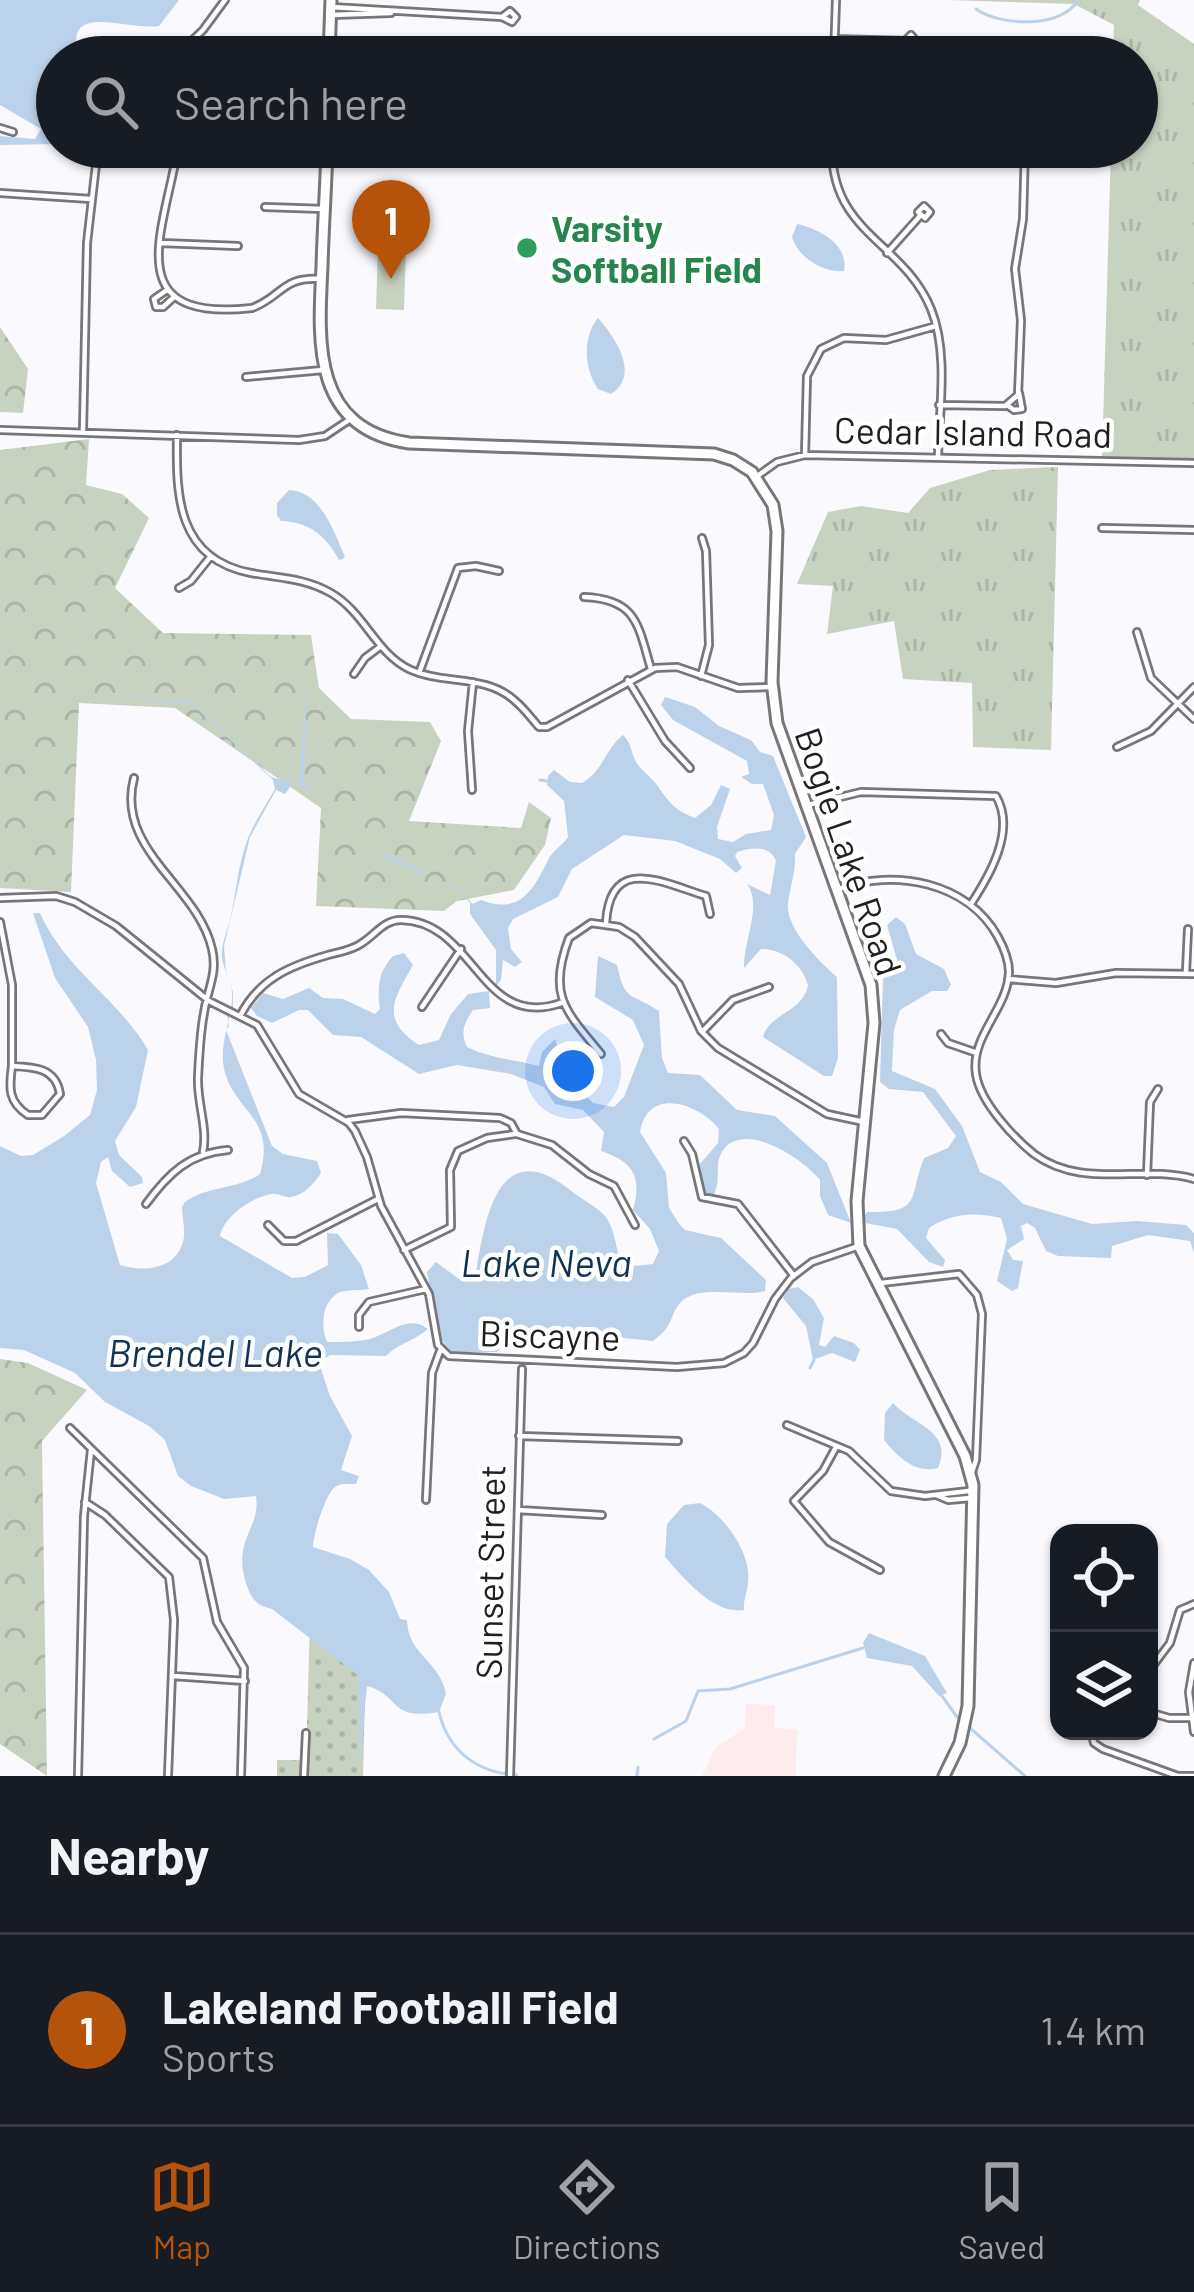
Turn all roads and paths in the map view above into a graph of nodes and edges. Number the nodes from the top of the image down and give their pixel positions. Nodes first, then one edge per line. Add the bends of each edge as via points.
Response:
1 (224, 0) edge
2 (836, 0) edge
3 (331, 7) edge
4 (502, 16) dead end
5 (197, 36) edge
6 (835, 36) edge
7 (0, 128) edge
8 (13, 132) dead end
9 (95, 168) edge
10 (175, 168) edge
11 (325, 168) edge
12 (833, 168) edge
13 (1024, 168) edge
14 (0, 194) edge
15 (91, 199) junction
16 (265, 207) dead end
17 (324, 209) junction
18 (920, 216) dead end
19 (160, 243) junction
20 (238, 246) dead end
21 (887, 253) junction
22 (321, 279) junction
23 (167, 290) junction
24 (173, 298) junction
25 (936, 326) junction
26 (323, 370) junction
27 (246, 377) dead end
28 (939, 404) junction
29 (352, 418) junction
30 (0, 430) edge
31 (83, 430) junction
32 (177, 435) junction
33 (806, 455) junction
34 (938, 458) junction
35 (1194, 463) edge
36 (756, 477) junction
37 (1102, 528) dead end
38 (1194, 530) edge
39 (702, 538) dead end
40 (211, 556) junction
41 (499, 572) dead end
42 (179, 588) dead end
43 (584, 596) dead end
44 (1137, 632) dead end
45 (382, 646) junction
46 (651, 669) junction
47 (419, 673) junction
48 (354, 674) dead end
49 (701, 676) junction
50 (628, 680) junction
51 (472, 682) junction
52 (772, 687) junction
53 (1194, 687) edge
54 (1178, 705) junction
55 (1194, 719) edge
56 (1117, 747) dead end
57 (690, 768) dead end
58 (134, 778) dead end
59 (472, 790) dead end
60 (806, 809) junction
61 (838, 892) junction
62 (0, 898) edge
63 (971, 904) junction
64 (710, 914) dead end
65 (0, 922) edge
66 (606, 923) junction
67 (1188, 929) dead end
68 (461, 950) junction
69 (1190, 974) edge
70 (1008, 980) junction
71 (770, 987) dead end
72 (206, 1000) junction
73 (561, 1003) junction
74 (422, 1007) dead end
75 (238, 1015) junction
76 (702, 1032) junction
77 (941, 1034) dead end
78 (976, 1053) junction
79 (601, 1054) dead end
80 (12, 1066) junction
81 (1157, 1089) dead end
82 (346, 1122) junction
83 (864, 1122) junction
84 (517, 1134) junction
85 (684, 1141) dead end
86 (228, 1150) dead end
87 (203, 1152) junction
88 (1147, 1175) junction
89 (1194, 1179) edge
90 (378, 1198) junction
91 (146, 1204) dead end
92 (268, 1225) dead end
93 (635, 1225) dead end
94 (859, 1246) junction
95 (404, 1250) junction
96 (794, 1276) junction
97 (875, 1284) junction
98 (426, 1289) junction
99 (359, 1327) dead end
100 (441, 1350) junction
101 (522, 1370) dead end
102 (787, 1425) dead end
103 (70, 1428) dead end
104 (519, 1436) junction
105 (678, 1441) dead end
106 (836, 1446) junction
107 (91, 1450) junction
108 (971, 1475) junction
109 (974, 1494) junction
110 (427, 1500) dead end
111 (85, 1502) junction
112 (518, 1510) junction
113 (602, 1515) dead end
114 (880, 1570) dead end
115 (1194, 1604) edge
116 (1158, 1659) edge
117 (1194, 1664) edge
118 (172, 1676) junction
119 (245, 1681) junction
120 (1158, 1715) edge
121 (1192, 1718) edge
122 (1194, 1732) edge
123 (306, 1733) dead end
124 (1093, 1740) edge
125 (77, 1776) edge
126 (168, 1776) edge
127 (241, 1776) edge
128 (304, 1776) edge
129 (510, 1776) edge
130 (944, 1776) edge
131 (1194, 1776) edge

1 - 5 street
2 - 6 street
3 - 4 street
7 - 8 street
9 - 15 street
10 - 19 street
11 - 17 main road
12 - 21 street via 841,200
13 - 28 street via 1015,268 1019,393 1006,405
14 - 15 street
15 - 31 street
16 - 17 street
17 - 22 main road
18 - 21 street
19 - 20 street
19 - 23 street
21 - 25 street via 922,290
22 - 24 street via 289,282 252,308 187,306
22 - 26 main road
23 - 24 street
23 - 24 street via 155,307
25 - 28 street
25 - 33 street via 888,340 844,338 820,349 808,373
26 - 27 street
26 - 29 main road
28 - 34 street
29 - 32 street via 325,436 299,440
29 - 36 main road via 406,443 705,453
30 - 31 street
31 - 32 street
32 - 40 street via 178,503
33 - 34 street, Cedar Island Road
33 - 36 street, Cedar Island Road
34 - 35 street, Cedar Island Road
36 - 52 main road, Bogie Lake Road via 776,523
37 - 38 street
39 - 49 street via 709,645
40 - 42 street
40 - 45 street via 326,590 358,613
41 - 47 street via 461,566
43 - 46 street via 631,613
44 - 54 street via 1150,678
45 - 47 street
45 - 48 street
46 - 49 street
46 - 50 street
47 - 51 street
49 - 52 street via 738,688
50 - 51 street via 544,728 499,689
50 - 57 street
51 - 59 street
52 - 60 main road, Bogie Lake Road
53 - 54 street
54 - 55 street
54 - 56 street via 1151,731
58 - 72 street via 134,828 211,945
60 - 61 main road, Bogie Lake Road
60 - 63 street via 861,792 996,796 996,862
61 - 63 street via 932,885
61 - 83 main road, Bogie Lake Road via 873,1000
62 - 72 street via 75,902
63 - 70 street via 1000,940
64 - 66 street via 706,896 638,877 614,891
65 - 80 street via 12,985
66 - 73 street via 569,938
66 - 76 street via 635,937 679,984
67 - 69 street
68 - 73 street via 483,981 519,1005
68 - 74 street
68 - 75 street via 434,928 394,920 357,946 275,974
69 - 70 street
70 - 78 street
71 - 76 street via 733,1000
72 - 75 street
72 - 87 street via 198,1083
73 - 79 street
75 - 82 street via 268,1039 299,1094
76 - 83 street via 827,1114
77 - 78 street
78 - 88 street via 982,1092 1034,1153 1067,1171
80 - 80 street via 14,1105 42,1114 60,1094 55,1079
81 - 88 street
82 - 84 street via 375,1114 490,1116
82 - 90 street, Biscayne
83 - 94 main road, Bogie Lake Road
84 - 93 street via 552,1145 614,1186
84 - 95 street via 458,1151 450,1170 452,1227
85 - 96 street via 702,1197 738,1204
86 - 87 street
87 - 91 street via 165,1177
88 - 89 street
90 - 92 street via 296,1241
90 - 95 street, Biscayne
94 - 96 street
94 - 97 main road, Bogie Lake Road
95 - 98 street, Biscayne
96 - 100 street, Biscayne via 753,1343 721,1364 454,1358
97 - 108 main road, Bogie Lake Road
97 - 108 street via 959,1274 977,1295
98 - 99 street via 369,1302
98 - 100 street, Biscayne
100 - 110 street via 432,1373
101 - 104 street, Sunset Street
102 - 106 street
103 - 107 street
104 - 105 street
104 - 112 street, Sunset Street
106 - 109 street via 892,1491 948,1500
106 - 114 street via 794,1501 834,1546
107 - 111 street
107 - 119 street via 200,1553 217,1622
108 - 109 main road, Bogie Lake Road
109 - 130 main road, Bogie Lake Road via 968,1706
111 - 118 street via 169,1576
111 - 125 street
112 - 113 street
112 - 129 street, Sunset Street
115 - 116 street via 1180,1610
117 - 121 street
118 - 119 street
118 - 126 street
119 - 127 street
120 - 121 street
121 - 122 street
123 - 128 street
124 - 131 street

